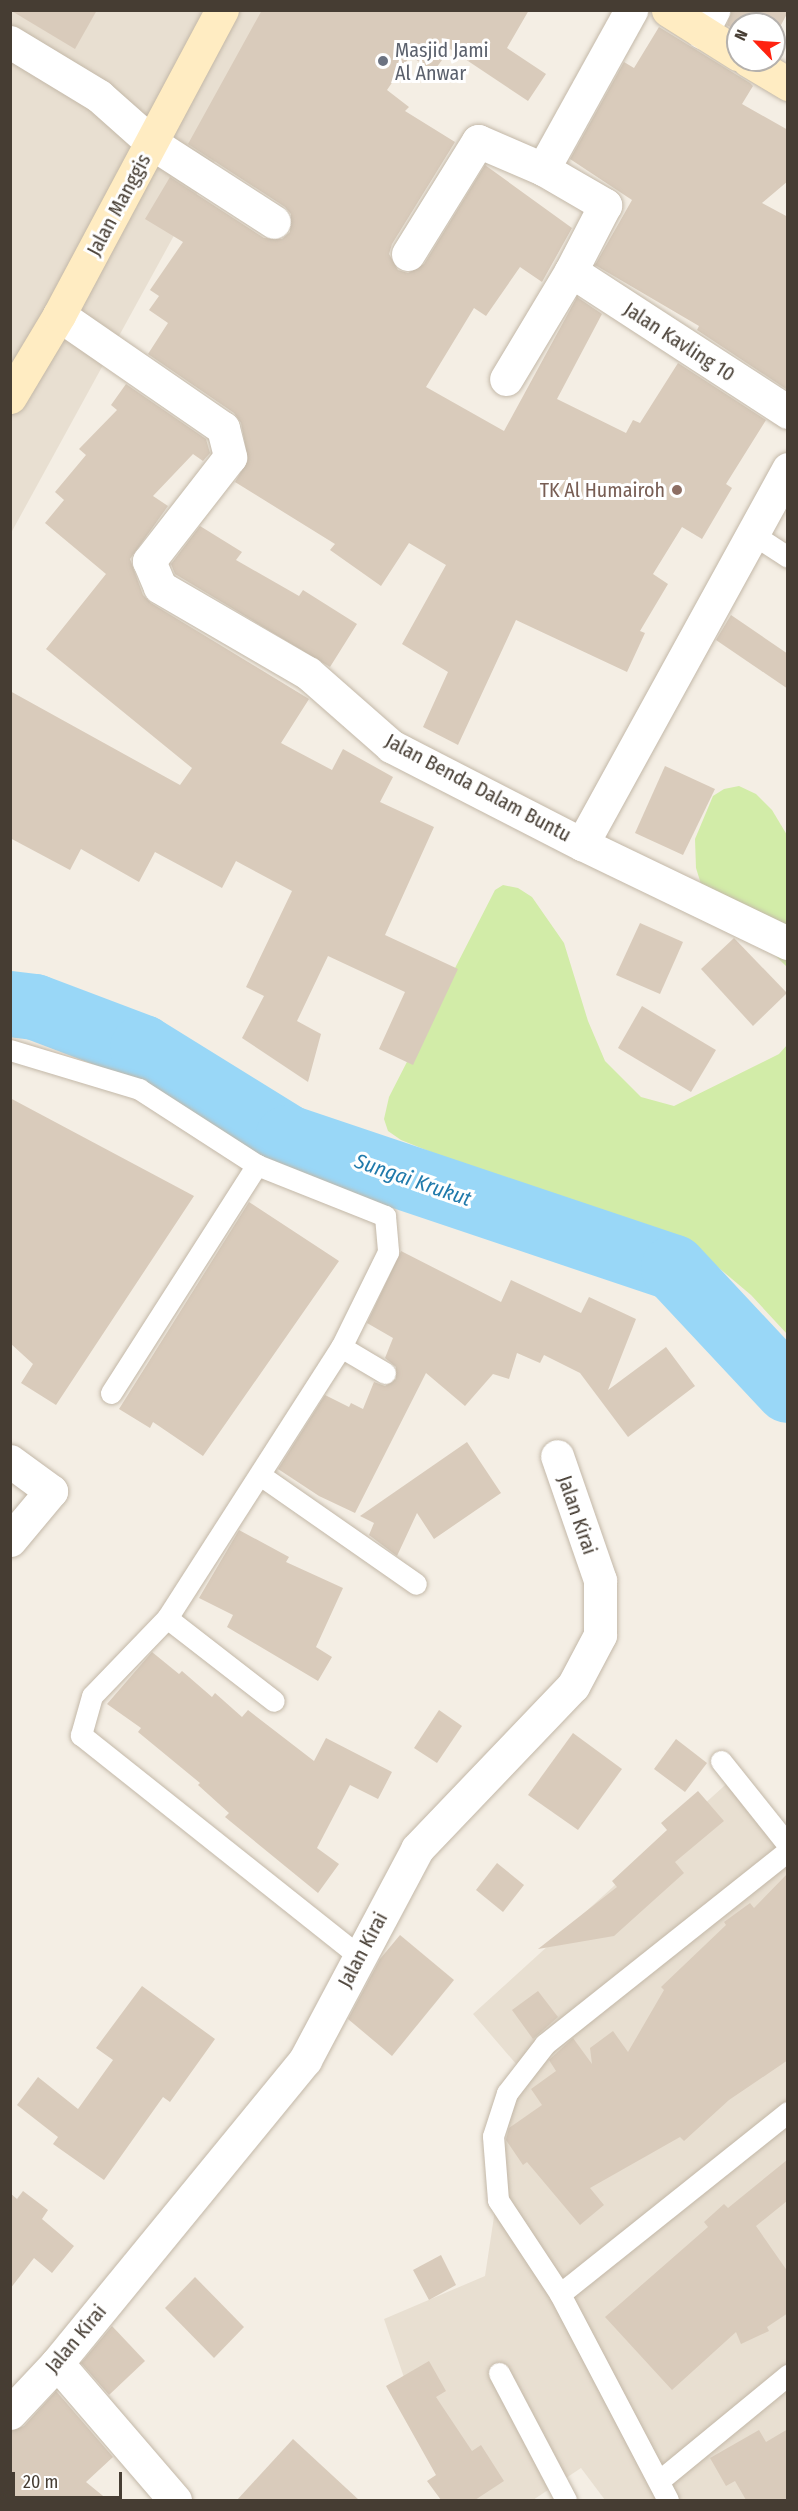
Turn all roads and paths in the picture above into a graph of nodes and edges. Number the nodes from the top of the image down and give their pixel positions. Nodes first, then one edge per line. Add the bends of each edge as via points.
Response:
1 (222, 10) edge
2 (631, 10) edge
3 (668, 10) edge
4 (708, 21) edge
5 (726, 41) edge
6 (10, 42) edge
7 (768, 72) edge
8 (788, 84) edge
9 (152, 143) junction
10 (543, 169) junction
11 (274, 222) dead end
12 (408, 254) dead end
13 (571, 271) junction
14 (59, 315) junction
15 (506, 379) dead end
16 (10, 397) edge
17 (788, 412) edge
18 (788, 469) edge
19 (751, 533) junction
20 (788, 557) edge
21 (582, 844) junction
22 (788, 943) edge
23 (10, 1050) edge
24 (257, 1166) junction
25 (341, 1347) junction
26 (385, 1373) dead end
27 (111, 1393) dead end
28 (557, 1456) dead end
29 (10, 1461) edge
30 (260, 1475) junction
31 (10, 1540) edge
32 (416, 1584) dead end
33 (167, 1618) junction
34 (274, 1701) dead end
35 (722, 1761) dead end
36 (788, 1845) edge
37 (788, 1851) edge
38 (360, 1957) junction
39 (788, 2112) edge
40 (560, 2294) junction
41 (57, 2363) junction
42 (499, 2373) dead end
43 (788, 2375) edge
44 (10, 2413) edge
45 (660, 2480) junction
46 (175, 2500) edge
47 (566, 2500) edge
48 (668, 2500) edge

1 - 9 street, Jalan Manggis
2 - 10 street
3 - 4 street
4 - 5 street
6 - 9 street via 99,96
7 - 8 street
9 - 11 street
9 - 14 street, Jalan Manggis
10 - 12 street via 478,141
10 - 13 street via 605,205
13 - 15 street
13 - 17 street, Jalan Kavling 10
14 - 16 street, Jalan Manggis
14 - 21 street, Jalan Benda Dalam Buntu via 223,428 230,457 149,561 160,587 308,673 392,746
18 - 19 street, Jalan Benda Dalam Buntu
19 - 20 lane
19 - 21 street, Jalan Benda Dalam Buntu
21 - 22 street, Jalan Benda Dalam Buntu
23 - 24 lane via 139,1089
24 - 25 lane via 385,1216 388,1252
24 - 27 lane
25 - 26 lane
25 - 30 lane
28 - 38 street, Jalan Kirai via 600,1580 600,1635 573,1686 417,1849
29 - 31 street via 51,1491
30 - 32 lane
30 - 33 lane
33 - 34 lane
33 - 38 lane via 92,1696 81,1735
35 - 36 lane
37 - 40 lane via 545,2044 507,2093 493,2136 498,2200
38 - 41 street, Jalan Kirai via 305,2060
39 - 40 lane
40 - 45 lane
41 - 44 street, Jalan Kirai
41 - 46 street
42 - 47 lane
43 - 45 lane
45 - 48 lane

